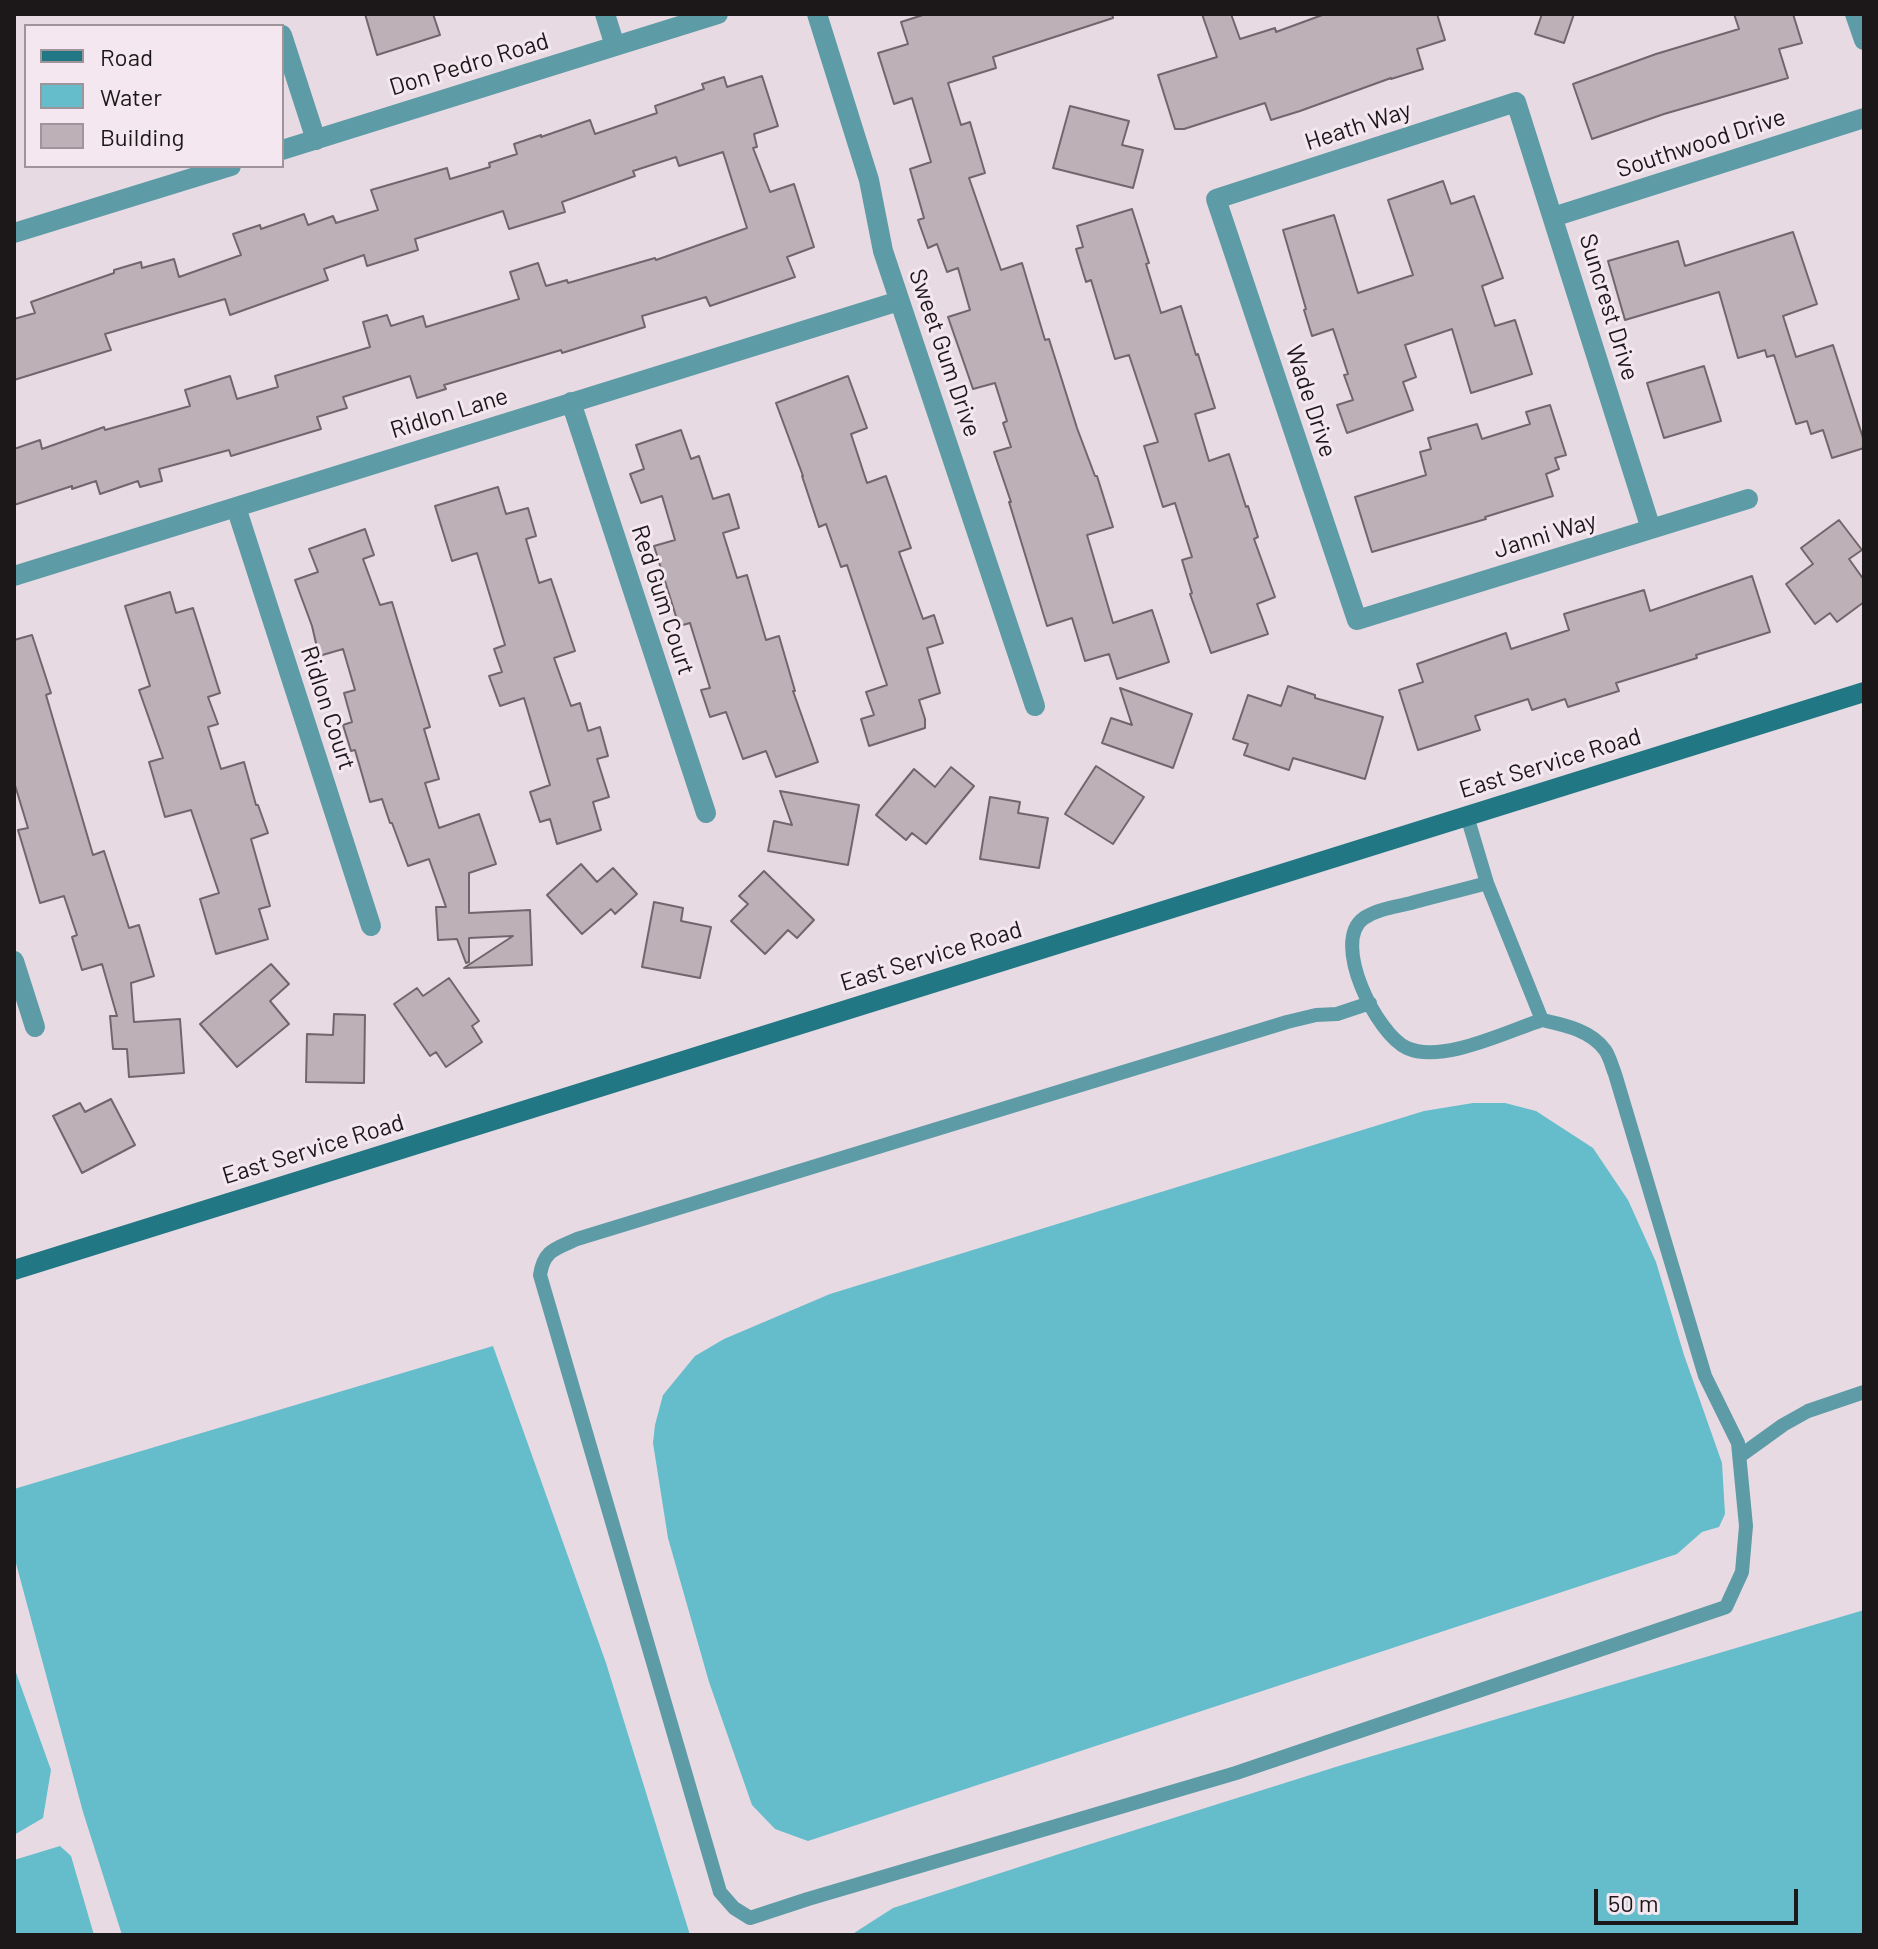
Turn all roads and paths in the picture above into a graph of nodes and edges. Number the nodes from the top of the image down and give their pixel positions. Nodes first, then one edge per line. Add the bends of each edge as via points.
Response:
1 (605, 14) edge
2 (718, 14) edge
3 (817, 14) edge
4 (1855, 14) edge
5 (1864, 40) edge
6 (284, 41) edge
7 (615, 46) junction
8 (1516, 102) joint
9 (1864, 118) edge
10 (316, 140) junction
11 (284, 149) edge
12 (225, 168) edge
13 (1216, 199) joint
14 (1553, 217) junction
15 (14, 233) edge
16 (899, 301) junction
17 (571, 402) junction
18 (1748, 499) dead end
19 (236, 507) junction
20 (1651, 529) junction
21 (14, 576) edge
22 (1357, 620) joint
23 (1864, 692) edge
24 (1035, 706) dead end
25 (706, 813) dead end
26 (1467, 816) junction
27 (1487, 883) junction
28 (371, 926) dead end
29 (14, 961) edge
30 (1370, 1003) junction
31 (1542, 1020) junction
32 (35, 1027) dead end
33 (14, 1270) edge
34 (1864, 1392) edge
35 (1740, 1456) junction

1 - 7 street
2 - 7 street, Don Pedro Road
3 - 16 street, Sweet Gum Drive via 869,180
4 - 5 street
6 - 10 street
7 - 10 street, Don Pedro Road
8 - 13 street, Heath Way
8 - 14 street, Suncrest Drive
9 - 14 street, Southwood Drive
10 - 11 street, Don Pedro Road
12 - 15 street
13 - 22 street, Wade Drive
14 - 20 street, Suncrest Drive
16 - 17 street, Ridlon Lane
16 - 24 street, Sweet Gum Drive
17 - 19 street, Ridlon Lane
17 - 25 street, Red Gum Court
18 - 20 street, Janni Way
19 - 21 street, Ridlon Lane
19 - 28 street, Ridlon Court
20 - 22 street, Janni Way
23 - 26 street, East Service Road
26 - 27 lane
26 - 33 street, East Service Road
27 - 30 lane via 1361,920 1351,942
27 - 31 lane
29 - 32 street
30 - 31 lane via 1382,1027 1407,1048 1433,1052 1463,1049
30 - 35 lane via 1287,1022 548,1252 540,1275 720,1892 750,1918 1236,1773 1726,1607 1742,1572 1746,1526
31 - 35 lane via 1571,1026 1606,1051 1705,1376
34 - 35 lane via 1808,1411

